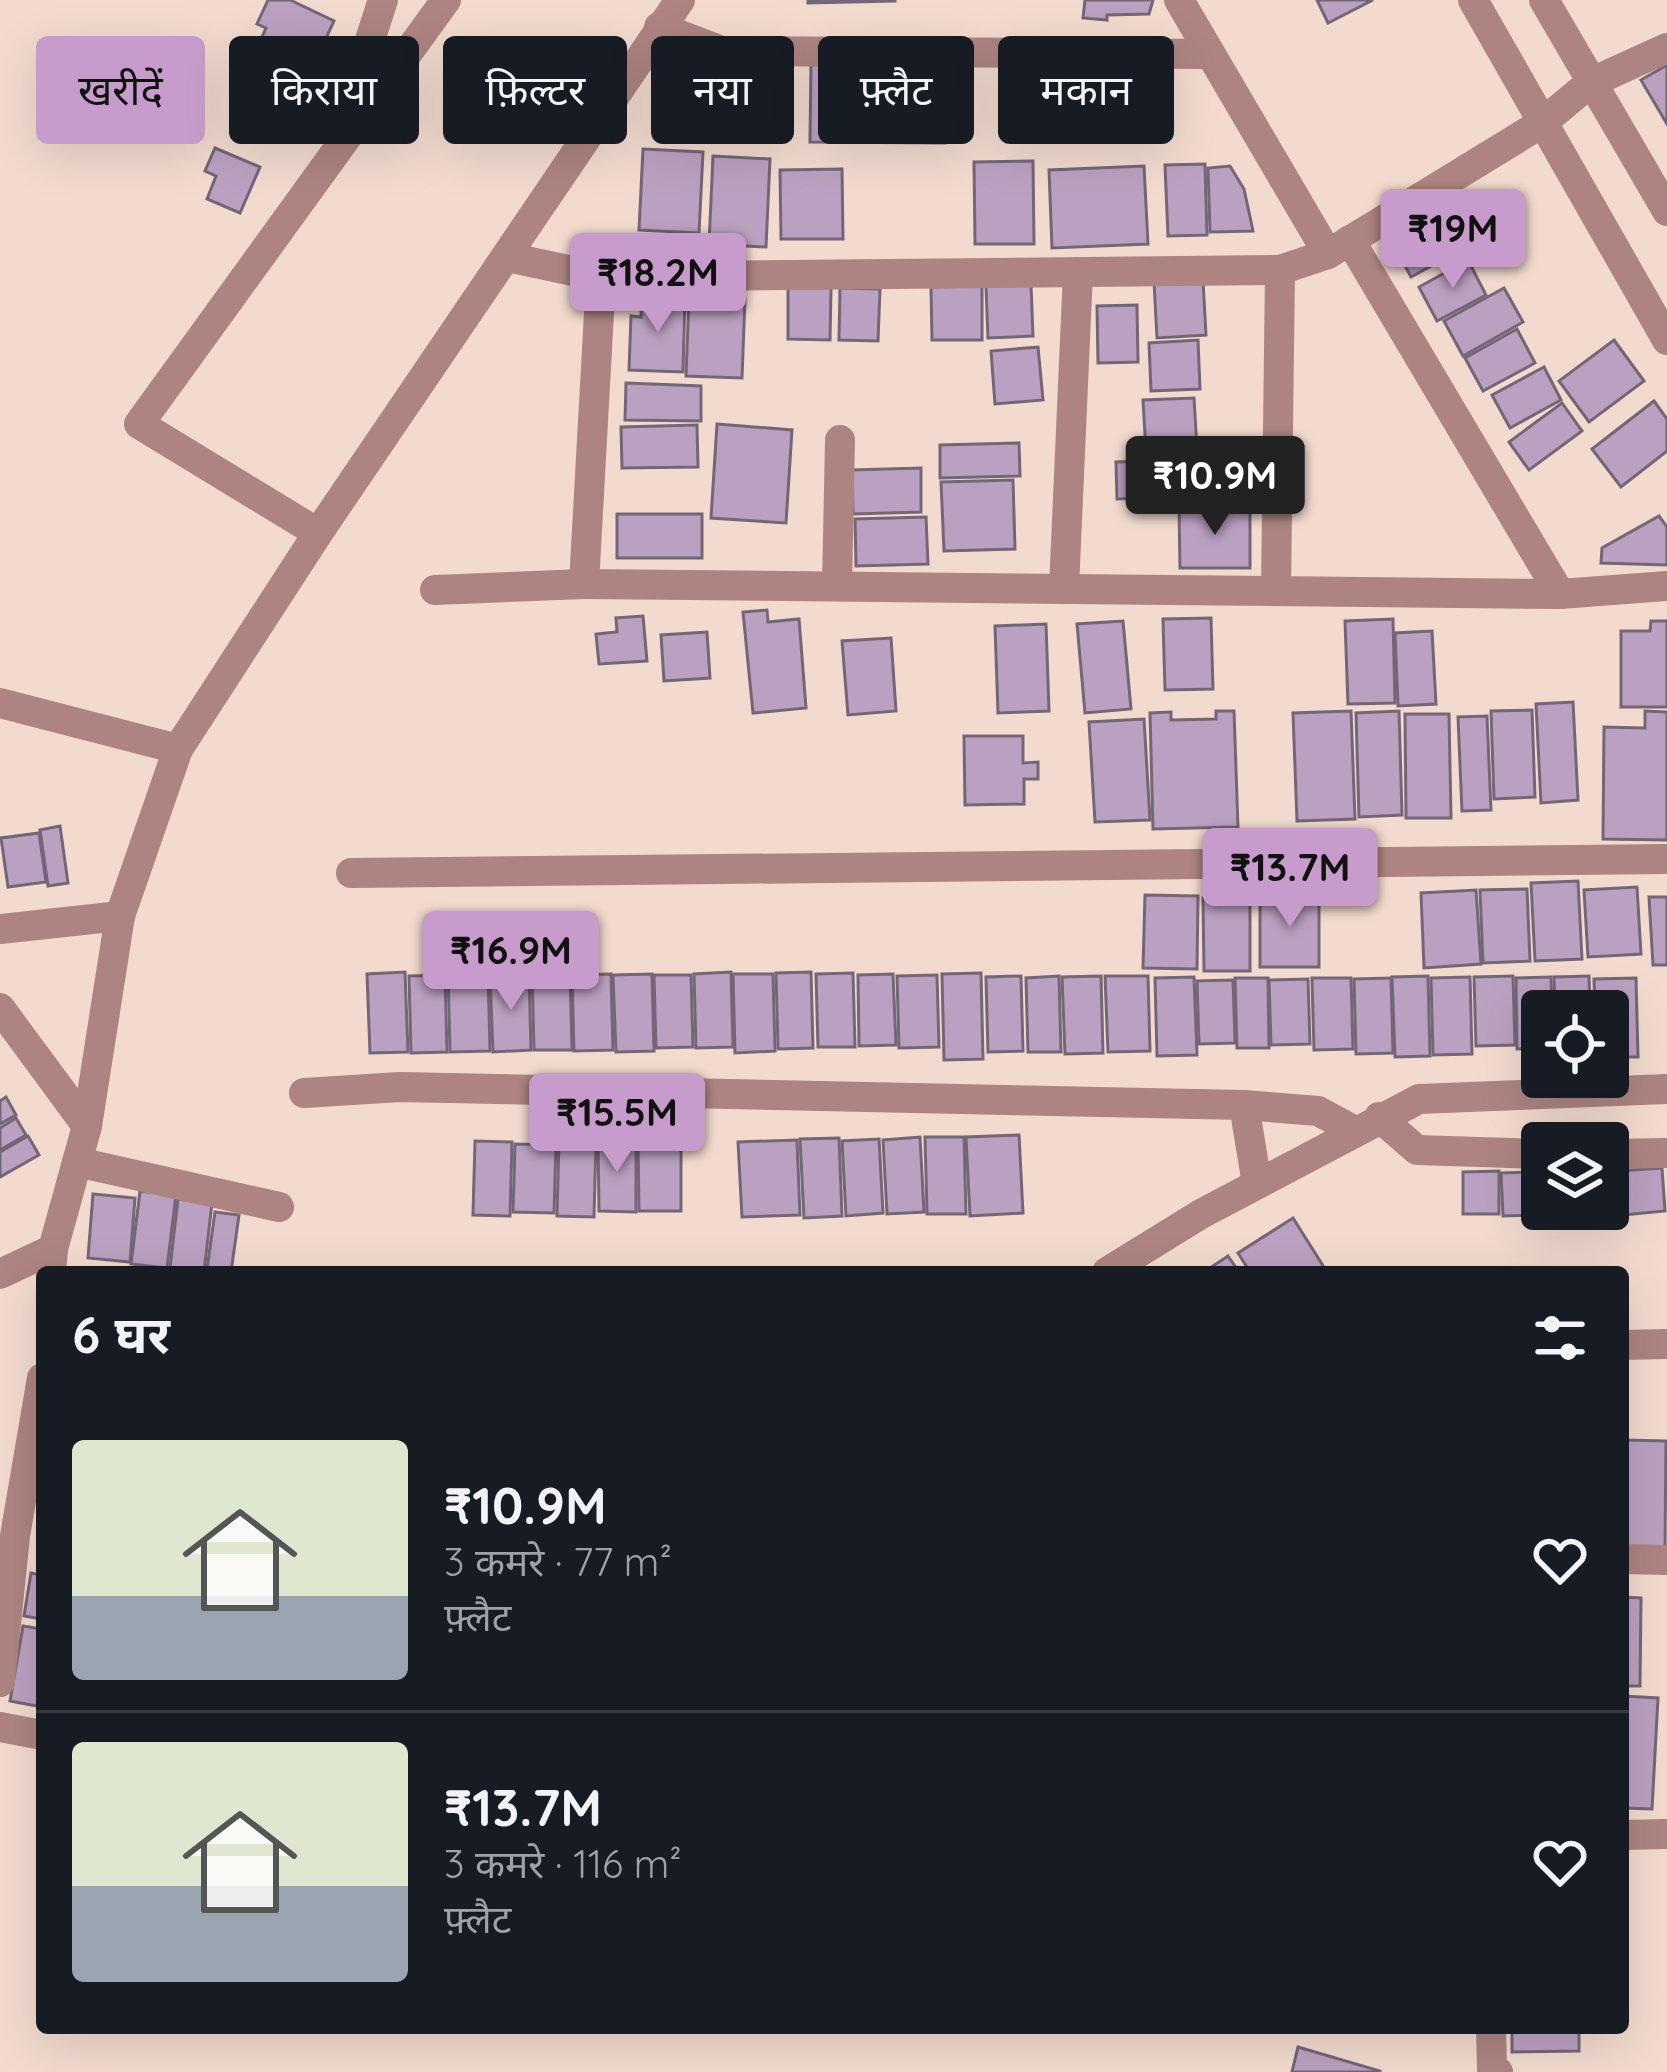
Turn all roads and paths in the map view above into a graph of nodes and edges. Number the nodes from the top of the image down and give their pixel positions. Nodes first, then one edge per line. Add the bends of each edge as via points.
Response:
1 (383, 0) edge
2 (446, 0) edge
3 (680, 0) edge
4 (1179, 0) edge
5 (1473, 0) edge
6 (1544, 0) edge
7 (659, 27) junction
8 (1667, 48) edge
9 (1209, 54) junction
10 (1591, 83) junction
11 (1542, 123) junction
12 (331, 157) junction
13 (1667, 211) edge
14 (1339, 247) junction
15 (507, 257) junction
16 (1280, 270) junction
17 (1078, 272) junction
18 (601, 277) junction
19 (1667, 340) edge
20 (840, 440) dead end
21 (318, 533) junction
22 (584, 584) junction
23 (837, 586) junction
24 (1667, 586) edge
25 (1064, 588) junction
26 (435, 590) dead end
27 (1276, 590) junction
28 (1561, 594) junction
29 (0, 704) edge
30 (178, 749) junction
31 (1667, 860) edge
32 (351, 873) dead end
33 (120, 916) junction
34 (0, 929) edge
35 (0, 1008) edge
36 (1667, 1089) edge
37 (304, 1093) dead end
38 (1244, 1105) junction
39 (1367, 1124) junction
40 (87, 1126) junction
41 (1521, 1153) edge
42 (1667, 1153) edge
43 (1629, 1154) edge
44 (77, 1162) junction
45 (1257, 1184) junction
46 (279, 1207) dead end
47 (52, 1260) edge
48 (1117, 1266) edge
49 (0, 1274) edge
50 (1667, 1344) edge
51 (1629, 1345) edge
52 (36, 1447) edge
53 (28, 1538) edge
54 (1629, 1559) edge
55 (1667, 1560) edge
56 (0, 1682) edge
57 (0, 1727) edge
58 (36, 1734) edge
59 (1629, 1834) edge
60 (1667, 1834) edge
61 (1491, 2034) edge
62 (1498, 2072) edge

1 - 12 street
2 - 12 street
3 - 7 street
4 - 9 street
5 - 11 street
6 - 10 street
7 - 9 street via 722,51
7 - 15 street
8 - 10 street
9 - 14 street
10 - 11 street
10 - 13 street
11 - 14 street
11 - 19 street
12 - 21 street via 139,424
14 - 16 street
14 - 28 street
15 - 18 street
15 - 21 street
16 - 17 street
16 - 27 street
17 - 18 street
17 - 25 street
18 - 22 street
20 - 23 street
21 - 30 street
22 - 23 street
22 - 26 street
23 - 25 street
24 - 28 street
25 - 27 street
27 - 28 street
29 - 30 street
30 - 33 street
31 - 32 street
33 - 34 street
33 - 40 street
35 - 40 street
36 - 39 street via 1419,1099
37 - 38 street via 400,1087
38 - 39 street
38 - 45 street
39 - 41 street via 1417,1150
39 - 45 street
40 - 44 street
42 - 43 street
44 - 46 street
44 - 47 street
45 - 48 street
47 - 49 street
50 - 51 street
52 - 53 street
53 - 56 street
54 - 55 street
57 - 58 street
59 - 60 street
61 - 62 street

